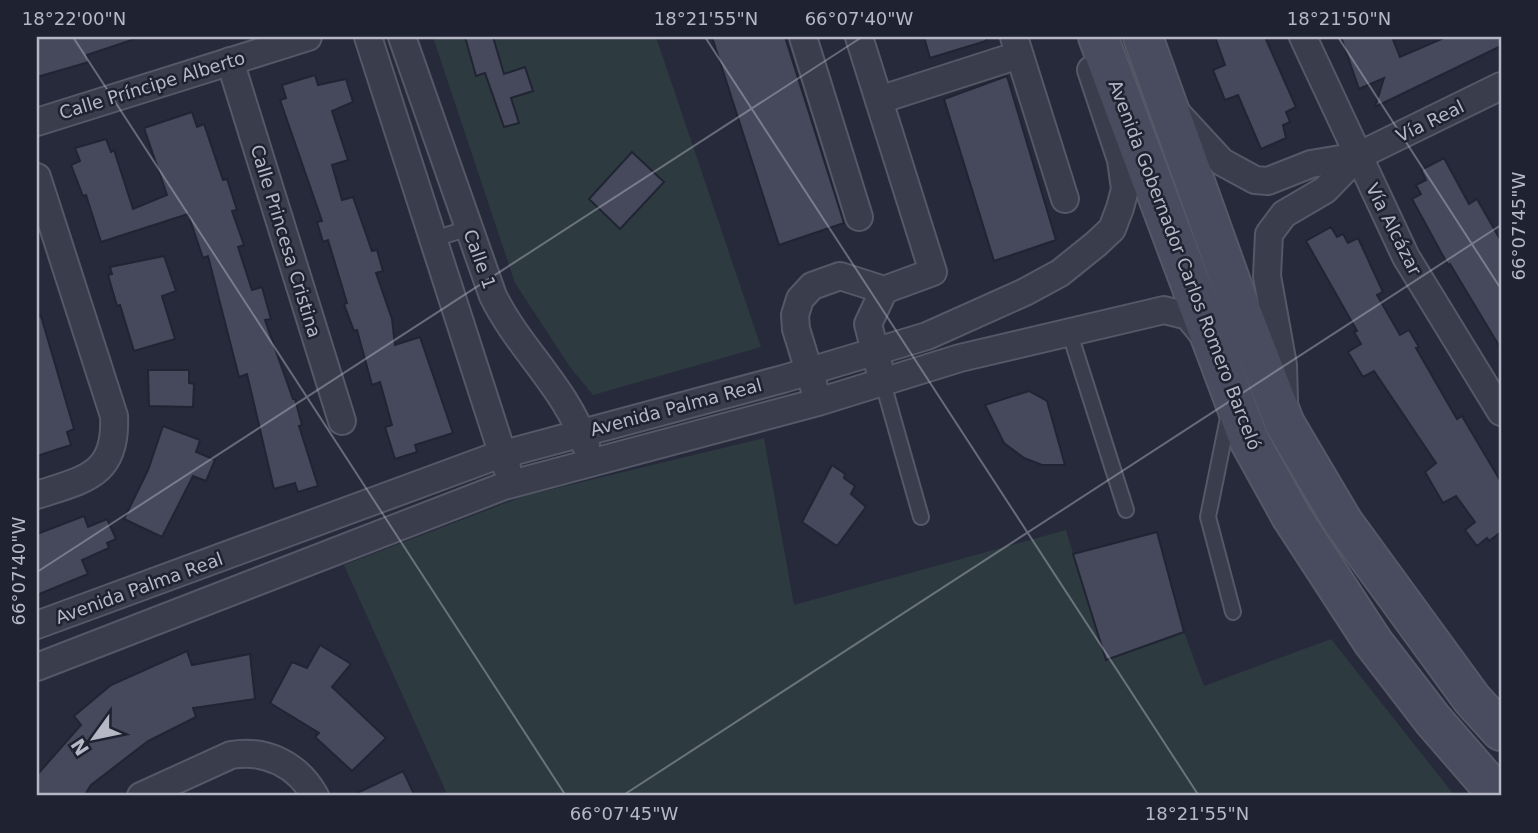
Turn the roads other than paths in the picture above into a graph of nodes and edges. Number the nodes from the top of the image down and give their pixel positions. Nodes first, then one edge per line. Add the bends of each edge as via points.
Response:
1 (308, 37) edge
2 (368, 37) edge
3 (402, 37) edge
4 (803, 37) edge
5 (859, 37) edge
6 (1091, 37) edge
7 (1098, 37) edge
8 (1143, 37) edge
9 (1303, 37) edge
10 (1017, 46) edge
11 (230, 61) junction
12 (1501, 86) edge
13 (879, 100) junction
14 (1165, 102) junction
15 (37, 122) edge
16 (1358, 156) junction
17 (37, 177) edge
18 (1065, 200) dead end
19 (859, 216) dead end
20 (469, 228) junction
21 (434, 239) junction
22 (884, 290) junction
23 (1070, 334) junction
24 (1214, 348) junction
25 (875, 351) junction
26 (809, 370) junction
27 (883, 383) junction
28 (1232, 397) junction
29 (818, 402) junction
30 (1501, 412) edge
31 (342, 421) dead end
32 (1285, 424) junction
33 (581, 431) junction
34 (502, 454) junction
35 (592, 464) junction
36 (512, 484) junction
37 (37, 495) edge
38 (1126, 510) dead end
39 (921, 517) dead end
40 (1233, 612) dead end
41 (37, 625) edge
42 (37, 667) edge
43 (1501, 731) edge
44 (141, 796) edge
45 (315, 796) edge
46 (1499, 796) edge

1 - 11 street, Calle Príncipe Alberto
2 - 21 street, Calle 1
3 - 20 street, Calle 1
4 - 19 street
5 - 13 street
6 - 25 street, Avenida Palma Real via 1091,70 1121,160 1125,189 1112,229 1060,273 1025,292 945,331
7 - 24 main road, Avenida Gobernador Carlos Romero Barceló
8 - 14 main road, Avenida Gobernador Carlos Romero Barceló
9 - 16 street, Vía Alcázar
10 - 13 street
10 - 18 street
11 - 15 street, Calle Príncipe Alberto
11 - 31 street, Calle Princesa Cristina
12 - 16 street, Vía Real
13 - 22 street via 933,272
14 - 16 street via 1186,119 1222,162 1255,180 1268,181 1311,163
14 - 32 main road, Avenida Gobernador Carlos Romero Barceló
16 - 30 street, Vía Alcázar via 1406,257
16 - 32 street via 1325,190 1284,214 1269,234 1267,276 1283,365
17 - 37 street via 114,415 116,442 95,474
20 - 21 lane
20 - 33 street, Calle 1 via 505,320 575,415
21 - 34 street, Calle 1
22 - 25 street via 868,324
22 - 26 street via 840,276 812,286 800,299 795,315
23 - 24 street via 1164,310 1188,316
23 - 27 street, Avenida Palma Real via 960,358
23 - 38 lane
24 - 28 main road, Avenida Gobernador Carlos Romero Barceló
25 - 26 street, Avenida Palma Real
25 - 27 street
26 - 29 street
26 - 33 street, Avenida Palma Real
27 - 29 street, Avenida Palma Real
27 - 39 lane
28 - 40 lane via 1208,517
28 - 46 main road, Avenida Gobernador Carlos Romero Barceló via 1249,440 1291,516 1374,642
29 - 35 street, Avenida Palma Real
32 - 43 main road, Avenida Gobernador Carlos Romero Barceló via 1343,522 1472,699
33 - 34 street, Avenida Palma Real
33 - 35 street, Calle 1
34 - 36 street, Calle 1
34 - 41 street, Avenida Palma Real
35 - 36 street, Avenida Palma Real
36 - 42 street, Avenida Palma Real
44 - 45 street via 243,753 284,762

